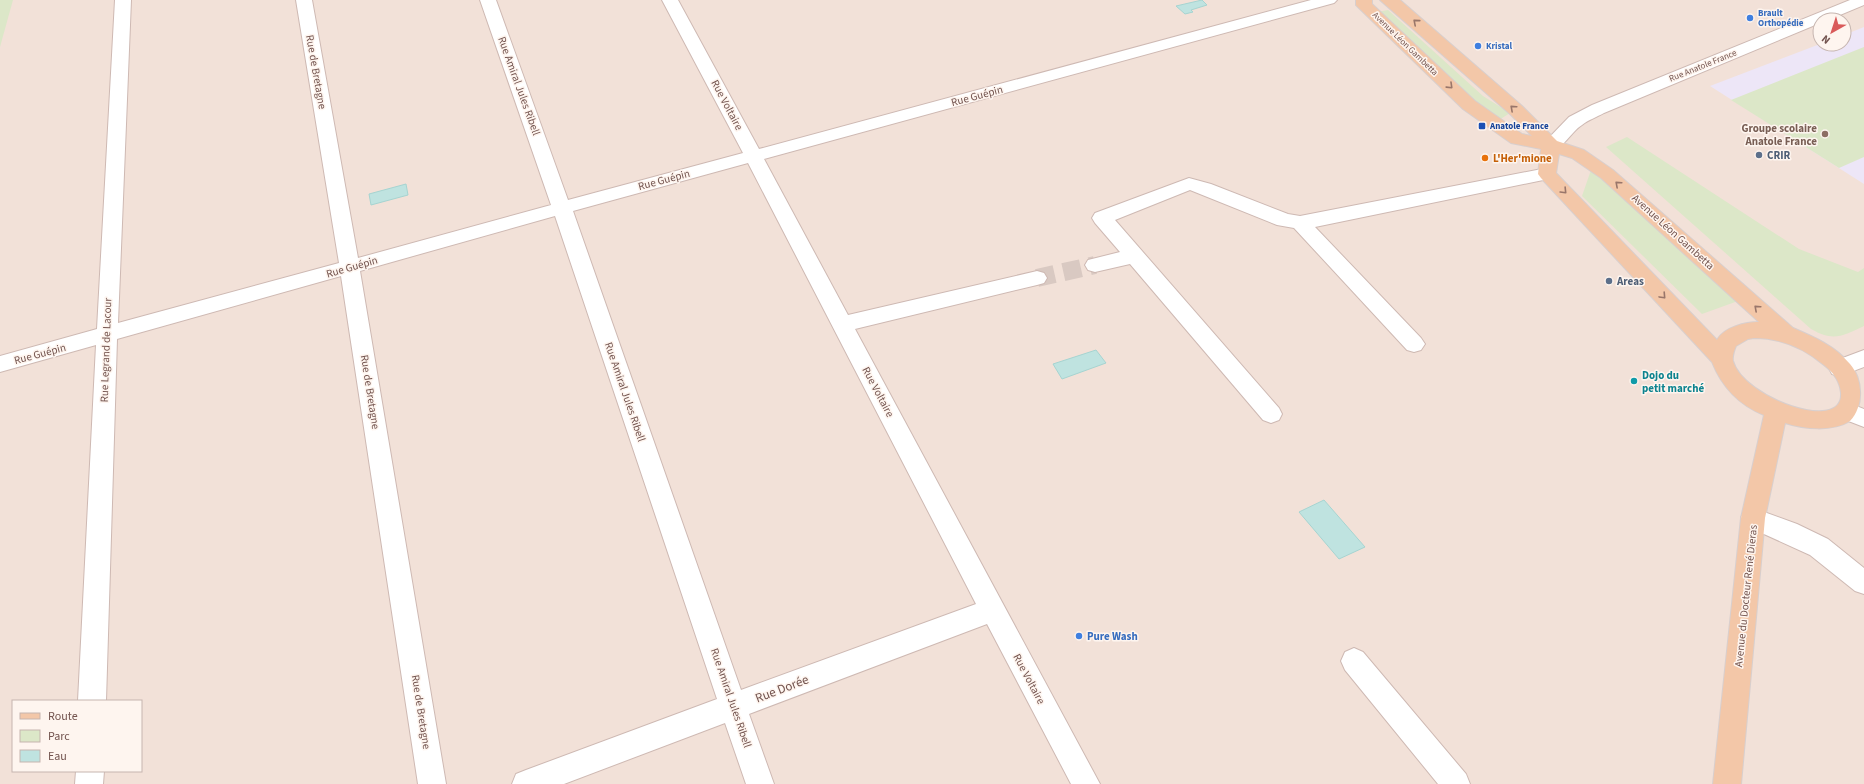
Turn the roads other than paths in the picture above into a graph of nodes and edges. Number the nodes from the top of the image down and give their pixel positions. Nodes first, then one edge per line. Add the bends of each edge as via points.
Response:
1 (123, 0) edge
2 (304, 0) edge
3 (488, 0) edge
4 (670, 0) edge
5 (1329, 0) edge
6 (1364, 0) edge
7 (1388, 0) edge
8 (1864, 0) edge
9 (1551, 145) junction
10 (754, 156) junction
11 (1547, 174) junction
12 (562, 208) junction
13 (1300, 223) junction
14 (1134, 256) junction
15 (1095, 265) tunnel mouth
16 (350, 268) junction
17 (1038, 278) tunnel mouth
18 (842, 324) junction
19 (1786, 334) junction
20 (107, 336) junction
21 (1414, 344) dead end
22 (1864, 358) edge
23 (1722, 359) junction
24 (0, 364) edge
25 (1840, 368) junction
26 (1776, 411) junction
27 (1271, 414) dead end
28 (1855, 415) edge
29 (1753, 518) junction
30 (1864, 583) edge
31 (992, 610) junction
32 (1354, 661) dead end
33 (92, 700) edge
34 (734, 707) junction
35 (90, 772) edge
36 (89, 784) edge
37 (432, 784) edge
38 (526, 784) edge
39 (760, 784) edge
40 (1086, 784) edge
41 (1456, 784) edge
42 (1727, 784) edge

1 - 20 street, Rue Legrand de Lacour
2 - 16 street, Rue de Bretagne
3 - 12 street, Rue Amiral Jules Ribell
4 - 10 street, Rue Voltaire
5 - 10 street, Rue Guépin
6 -> 9 main road, Avenue Léon Gambetta via 1364,5 1469,105 1517,139
9 -> 7 main road, Avenue Léon Gambetta via 1516,110
8 - 9 street, Rue Anatole France via 1598,108 1575,121
9 - 11 main road
19 -> 9 main road, Avenue Léon Gambetta via 1607,174 1578,154
10 - 12 street, Rue Guépin
10 - 18 street, Rue Voltaire
11 - 13 street
11 -> 23 main road
12 - 16 street, Rue Guépin
12 - 34 street, Rue Amiral Jules Ribell
13 - 14 street via 1284,220 1189,184 1102,218
13 - 21 street
14 - 15 street
14 - 27 street
16 - 20 street, Rue Guépin
16 - 37 street, Rue de Bretagne
17 - 18 street
18 - 31 street, Rue Voltaire
19 - 23 main road via 1764,330 1736,333 1726,342
19 - 25 main road via 1824,353
20 - 24 street, Rue Guépin
20 - 33 street, Rue Legrand de Lacour
22 - 25 street
23 - 26 main road via 1728,374 1742,390
25 - 28 main road via 1851,385
26 - 28 main road via 1799,418 1822,420
26 - 29 main road, Avenue du Docteur René Dieras
29 - 30 street via 1819,547
29 - 42 main road, Avenue du Docteur René Dieras
31 - 34 street, Rue Dorée
31 - 40 street, Rue Voltaire
32 - 41 street
34 - 38 street, Rue Dorée
34 - 39 street, Rue Amiral Jules Ribell
35 - 36 street

